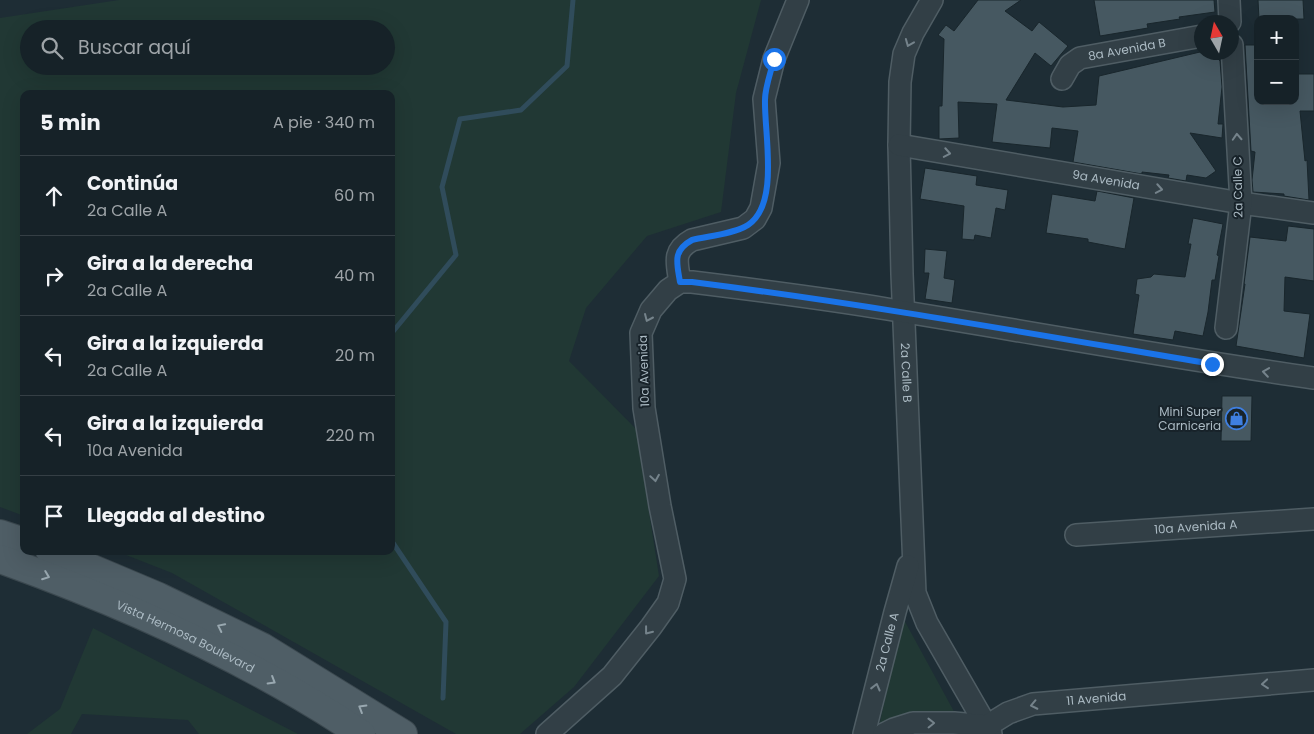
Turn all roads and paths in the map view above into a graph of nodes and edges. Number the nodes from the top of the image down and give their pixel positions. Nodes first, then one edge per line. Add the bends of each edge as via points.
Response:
1 (798, 0) edge
2 (932, 0) edge
3 (1229, 0) edge
4 (1230, 15) edge
5 (1194, 37) edge
6 (1233, 60) edge
7 (1062, 78) dead end
8 (898, 145) junction
9 (1240, 203) junction
10 (1314, 213) edge
11 (680, 282) junction
12 (903, 312) junction
13 (1226, 328) dead end
14 (1314, 378) edge
15 (1314, 520) edge
16 (0, 534) edge
17 (1076, 535) dead end
18 (20, 541) edge
19 (913, 552) junction
20 (59, 555) edge
21 (0, 559) edge
22 (1314, 680) edge
23 (989, 730) edge
24 (361, 734) edge
25 (403, 734) edge
26 (547, 734) edge
27 (864, 734) edge
28 (884, 734) edge

1 - 11 street via 774,59 764,99 769,163 762,208 755,219 743,228 686,243 676,259
2 -> 8 street, 2a Calle B via 904,54
3 - 4 street
5 - 7 street, 8a Avenida B via 1080,58 1070,65
9 -> 6 street, 2a Calle C
8 -> 9 street, 9a Avenida
8 - 12 street, 2a Calle B
9 - 10 street, 9a Avenida
9 - 13 street, 2a Calle C
11 - 12 street via 774,292
11 -> 26 street, 10a Avenida via 668,290 651,310 641,333 644,408 675,579 668,603 612,676
14 -> 12 street
12 - 19 street, 2a Calle B
15 - 17 street, 10a Avenida A
16 - 18 main road
19 - 23 street, 2a Calle B via 915,593 927,623
27 -> 19 street, 2a Calle A
25 -> 20 main road, Vista Hermosa Boulevard via 262,647 159,597
21 -> 24 main road, Vista Hermosa Boulevard via 64,582 176,630 241,662
22 -> 23 street, 11 Avenida via 1033,704 1008,713
28 -> 23 street via 913,723 954,722

